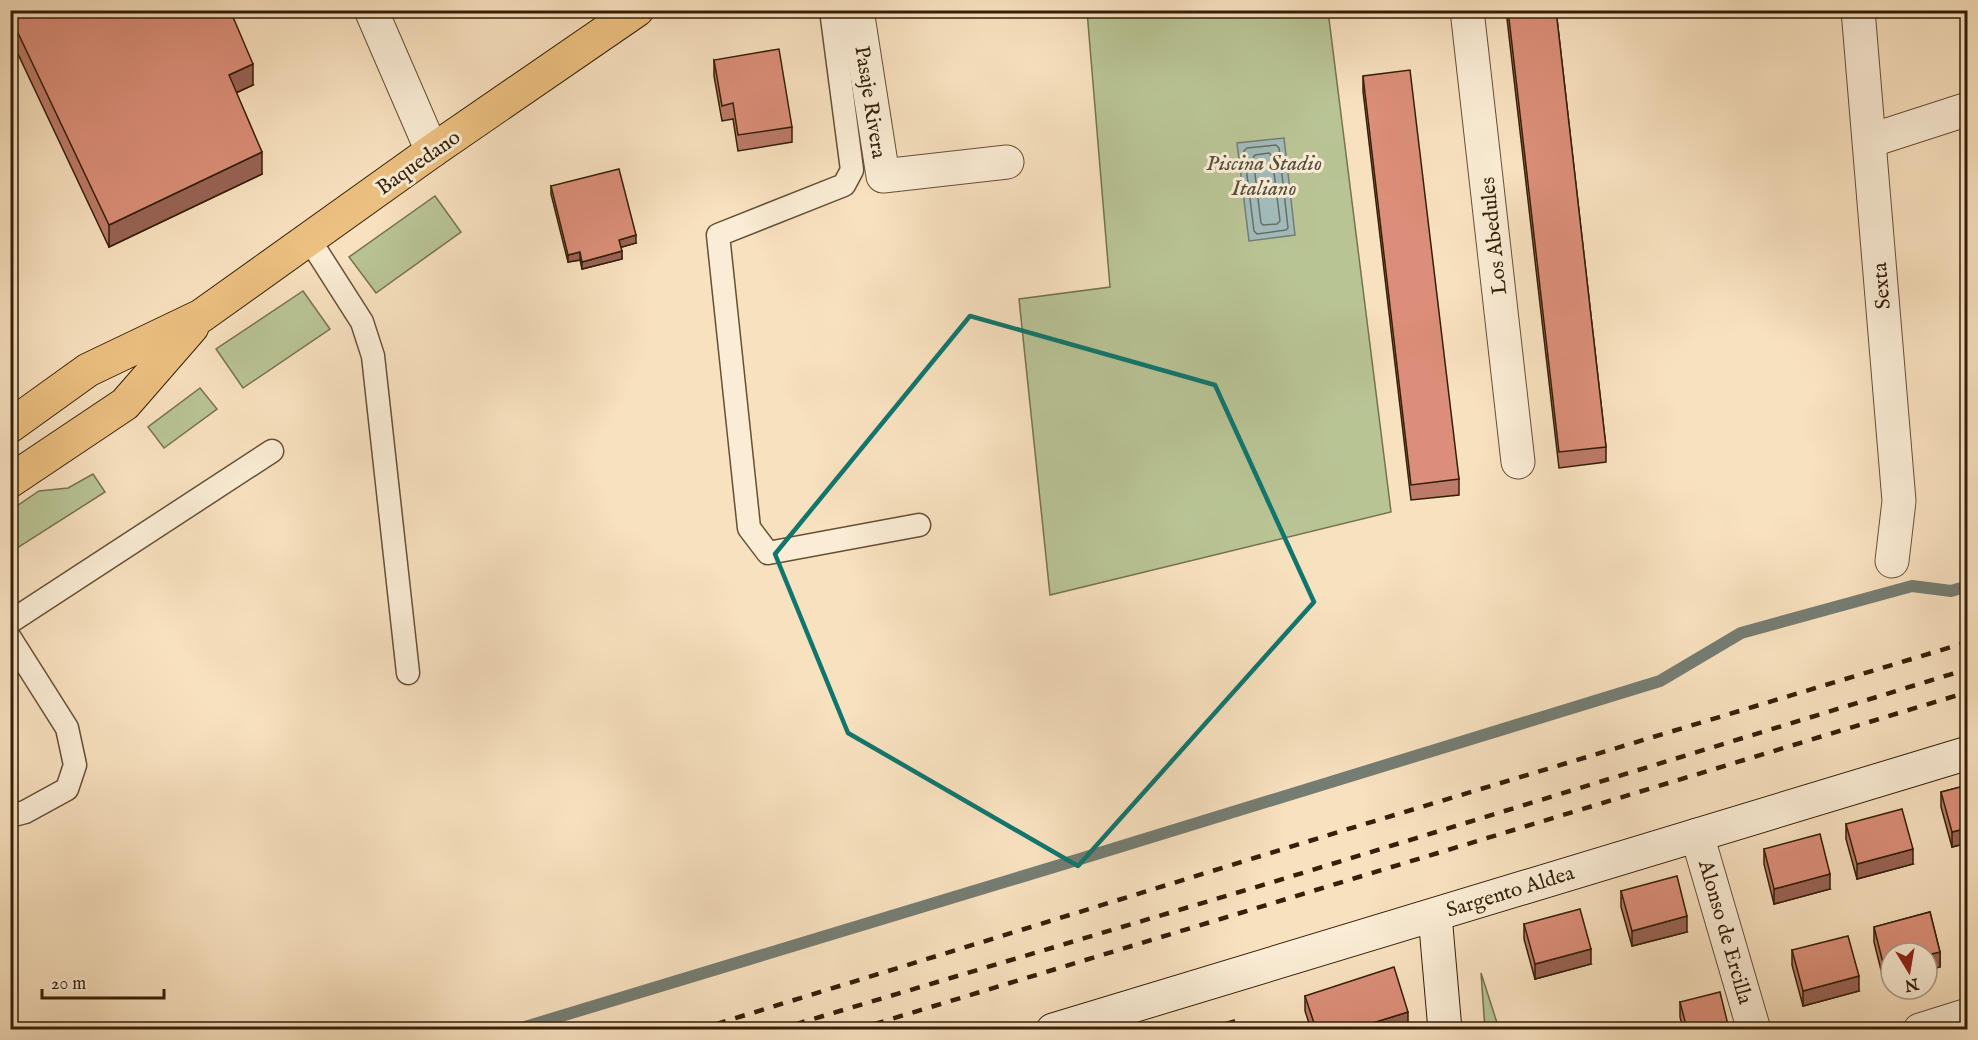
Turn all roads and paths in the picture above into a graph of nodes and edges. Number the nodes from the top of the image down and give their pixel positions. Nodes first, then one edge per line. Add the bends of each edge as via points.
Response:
1 (371, 10) edge
2 (637, 10) edge
3 (831, 10) edge
4 (856, 10) edge
5 (1467, 10) edge
6 (1858, 10) edge
7 (1968, 109) edge
8 (1869, 141) junction
9 (432, 151) junction
10 (1007, 162) dead end
11 (309, 239) junction
12 (201, 316) junction
13 (10, 426) edge
14 (272, 451) dead end
15 (1518, 462) dead end
16 (10, 482) edge
17 (919, 525) dead end
18 (1892, 561) dead end
19 (10, 622) edge
20 (10, 638) edge
21 (408, 673) dead end
22 (1968, 753) edge
23 (10, 816) edge
24 (1697, 836) junction
25 (1435, 915) junction
26 (1968, 1015) edge
27 (1053, 1029) edge
28 (1445, 1029) edge
29 (1754, 1029) edge
30 (1920, 1029) edge

1 - 9 street
2 - 9 main road, Baquedano
3 - 17 lane via 852,170 844,185 718,235 749,528 768,553
4 - 10 street, Pasaje Rivera via 883,177
5 - 15 street, Los Abedules
6 - 8 street, Sexta
7 - 8 street
8 - 18 street, Sexta via 1899,501
9 - 11 main road, Baquedano
11 - 12 main road, Baquedano
11 - 21 lane via 362,322 373,356
12 - 13 main road, Baquedano via 88,370
12 - 16 main road, Baquedano via 125,404
14 - 19 lane
20 - 23 lane via 67,728 75,765 67,789
22 - 24 street, Sargento Aldea
24 - 25 street, Sargento Aldea
24 - 29 street, Alonso de Ercilla
25 - 27 street, Sargento Aldea
25 - 28 street
26 - 30 street

